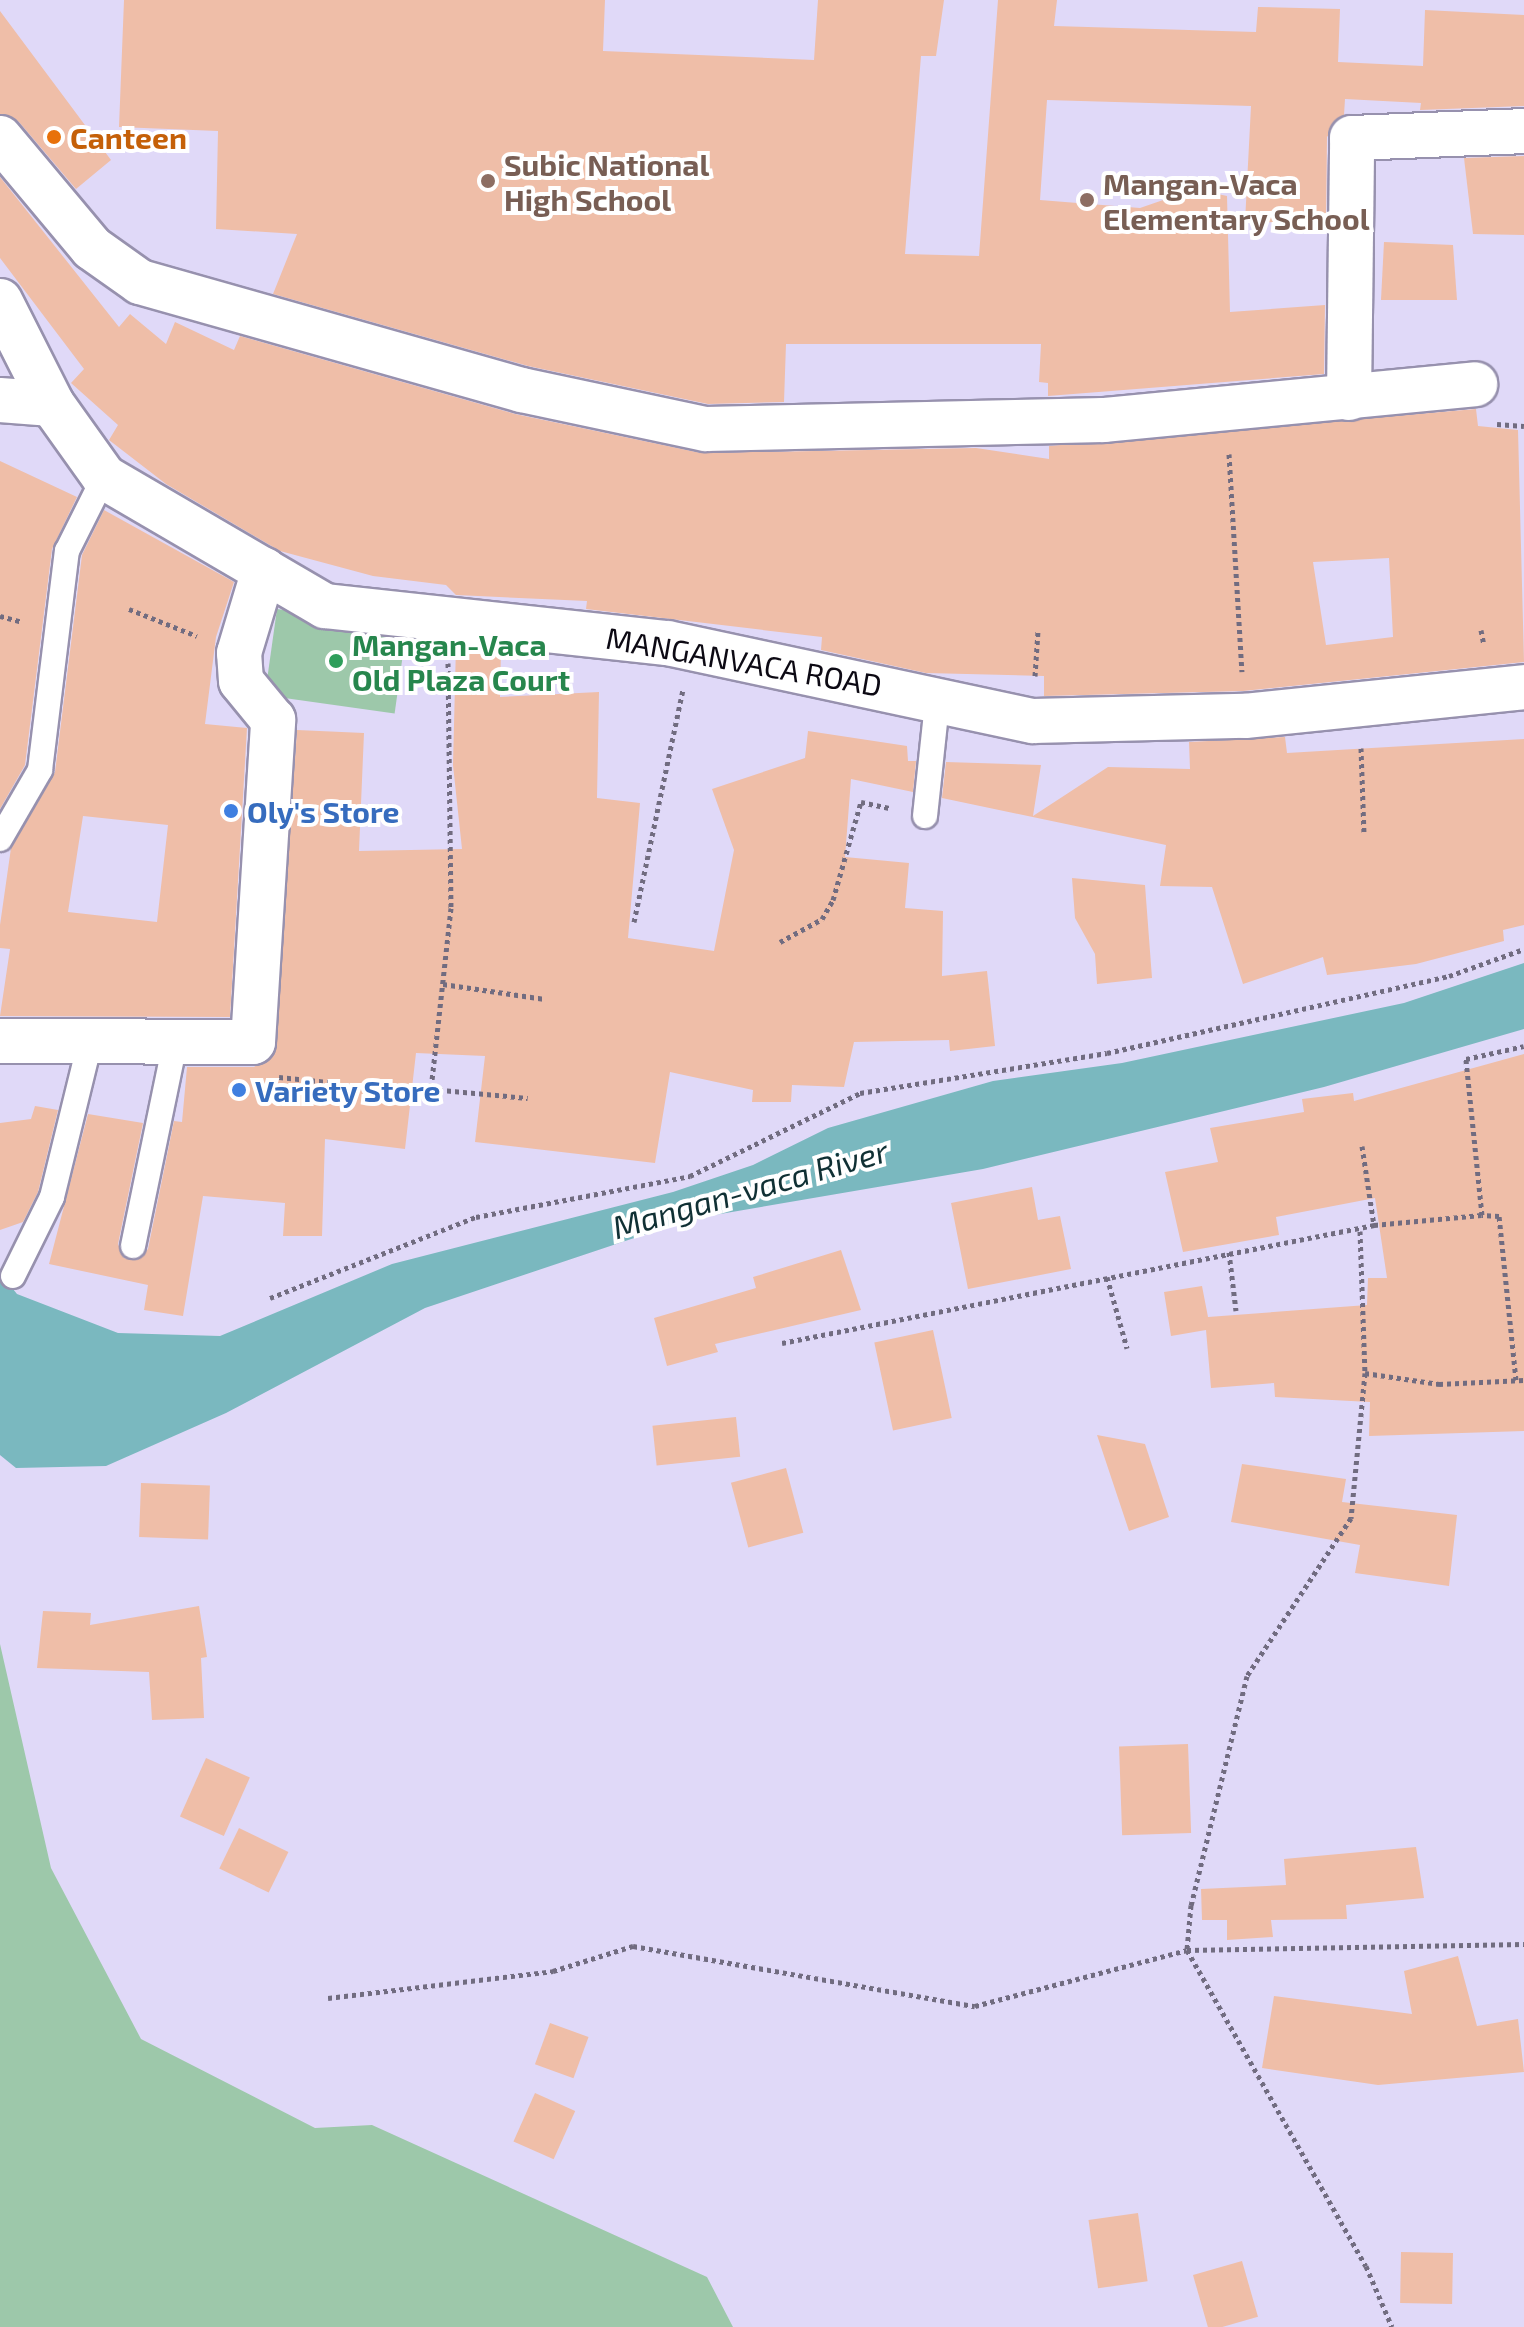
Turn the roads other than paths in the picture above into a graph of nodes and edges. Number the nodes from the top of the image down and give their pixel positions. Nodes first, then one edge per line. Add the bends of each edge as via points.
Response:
1 (1524, 131) edge
2 (0, 138) edge
3 (0, 301) edge
4 (1475, 384) dead end
5 (1349, 398) junction
6 (0, 400) edge
7 (52, 404) junction
8 (104, 477) junction
9 (264, 570) junction
10 (1524, 687) edge
11 (938, 695) junction
12 (925, 816) dead end
13 (0, 839) edge
14 (0, 1041) edge
15 (175, 1044) junction
16 (89, 1046) junction
17 (133, 1246) dead end
18 (13, 1276) dead end

1 - 5 street via 1352,138
2 - 5 street via 92,248 140,282 613,413 706,429 791,430
3 - 7 street, MANGANVACA ROAD
4 - 5 street
6 - 7 street
7 - 8 street, MANGANVACA ROAD
8 - 9 street, MANGANVACA ROAD
8 - 13 lane via 67,551 40,770
9 - 11 street, MANGANVACA ROAD via 325,606 668,643
9 - 15 street via 239,653 241,681 273,720 253,1042
10 - 11 street, MANGANVACA ROAD via 1245,716 1033,721
11 - 12 lane
14 - 16 street
15 - 16 street
15 - 17 lane
16 - 18 lane via 52,1197

